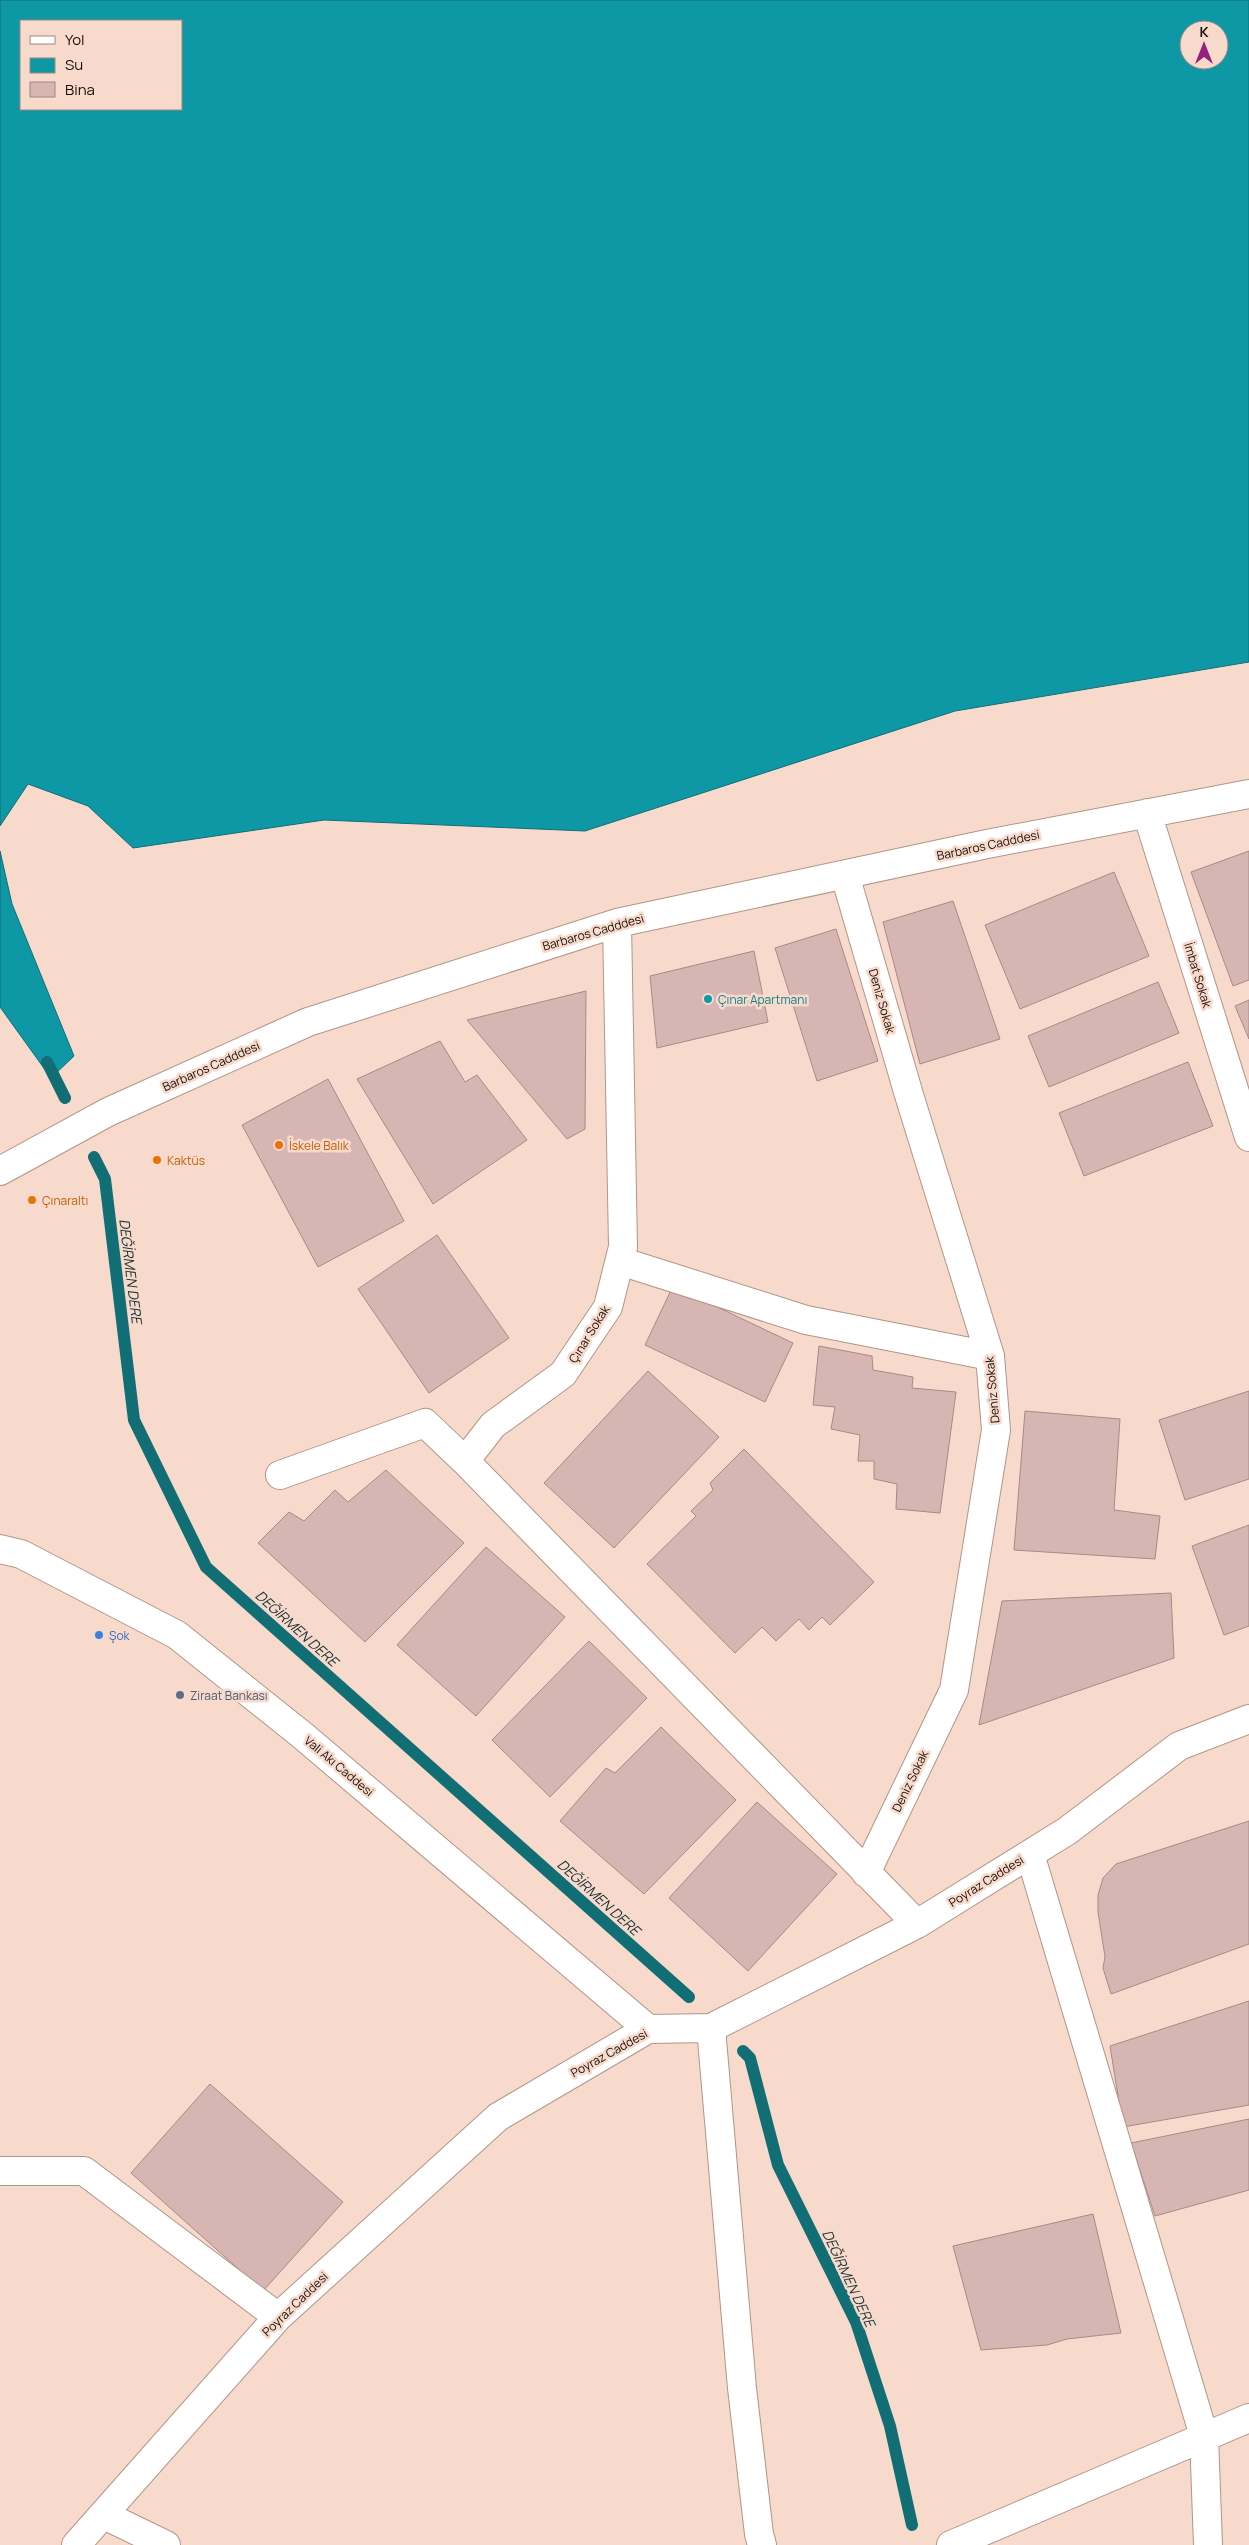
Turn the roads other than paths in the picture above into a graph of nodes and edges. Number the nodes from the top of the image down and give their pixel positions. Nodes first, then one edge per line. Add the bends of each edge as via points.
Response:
1 (1249, 794) edge
2 (1147, 813) junction
3 (845, 875) junction
4 (618, 923) junction
5 (1249, 1137) edge
6 (0, 1171) edge
7 (620, 1261) junction
8 (990, 1356) junction
9 (465, 1461) junction
10 (280, 1475) dead end
11 (0, 1549) edge
12 (1249, 1718) edge
13 (1030, 1854) junction
14 (866, 1873) junction
15 (917, 1924) junction
16 (711, 2028) junction
17 (648, 2029) junction
18 (0, 2171) edge
19 (278, 2317) junction
20 (1249, 2418) edge
21 (1204, 2436) junction
22 (104, 2515) junction
23 (76, 2545) edge
24 (166, 2545) edge
25 (762, 2545) edge
26 (951, 2545) edge
27 (1208, 2545) edge

1 - 2 street, Barbaros Cadddesi
2 - 3 street, Barbaros Cadddesi
2 - 5 street, İmbat Sokak
3 - 4 street, Barbaros Cadddesi
3 - 8 street, Deniz Sokak
4 - 6 street, Barbaros Cadddesi via 308,1022 108,1112
4 - 7 street, Çınar Sokak via 622,1166
7 - 8 street via 806,1320
7 - 9 street, Çınar Sokak via 608,1306 563,1374 492,1425
8 - 14 street, Deniz Sokak via 996,1430 954,1690
9 - 10 street via 425,1423
9 - 14 street
11 - 17 street, Vali Akı Caddesi via 21,1554 177,1635 302,1735
12 - 13 street, Poyraz Caddesi via 1180,1746 1067,1831
13 - 15 street, Poyraz Caddesi
13 - 21 street
14 - 15 street
15 - 16 street, Poyraz Caddesi
16 - 17 street, Poyraz Caddesi
16 - 25 street via 742,2388
17 - 19 street, Poyraz Caddesi via 498,2117
18 - 19 street via 84,2171
19 - 22 street, Poyraz Caddesi
20 - 21 street
21 - 26 street
21 - 27 street
22 - 23 street, Poyraz Caddesi
22 - 24 street

